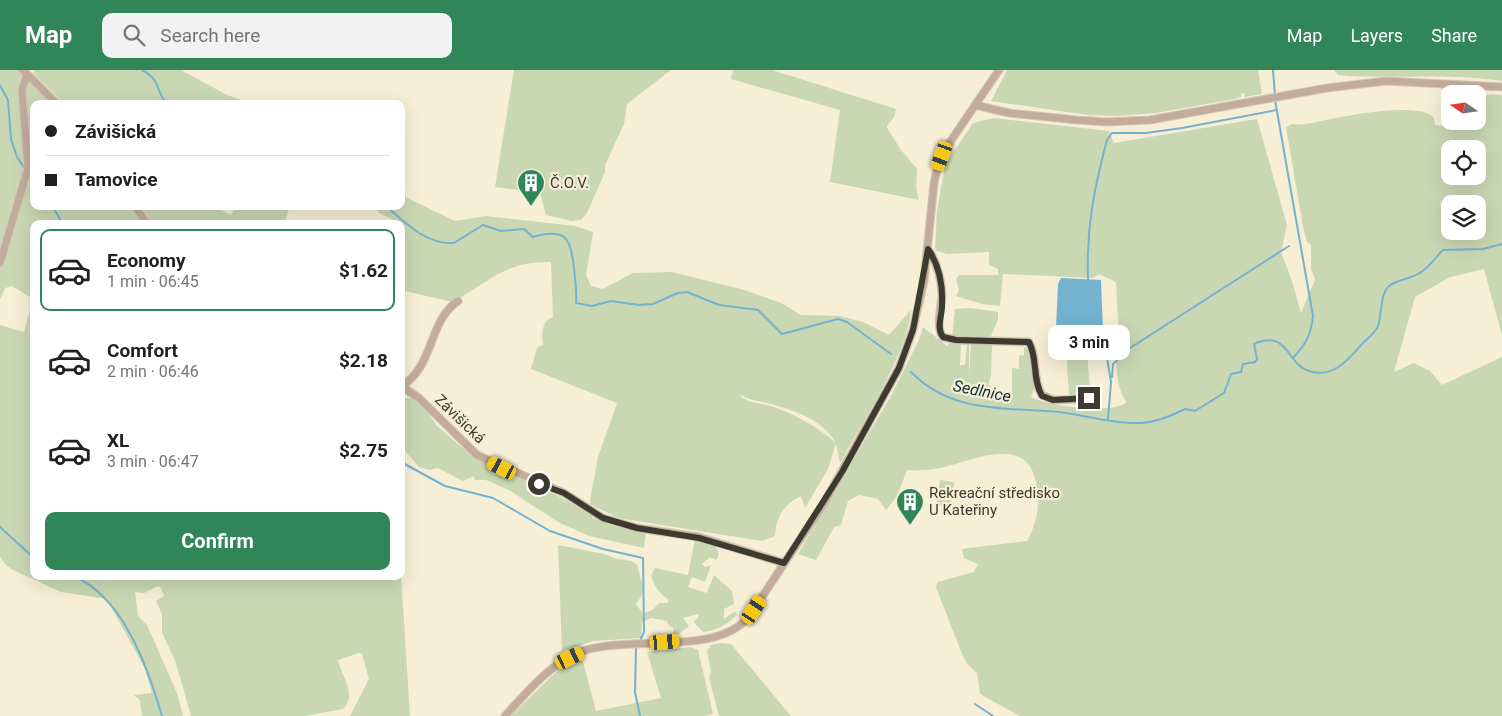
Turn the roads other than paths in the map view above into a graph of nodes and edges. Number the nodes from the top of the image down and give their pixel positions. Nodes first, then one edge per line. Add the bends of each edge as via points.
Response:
1 (999, 70) edge
2 (25, 72) edge
3 (1502, 87) edge
4 (53, 100) edge
5 (975, 105) junction
6 (928, 249) junction
7 (0, 263) edge
8 (458, 301) dead end
9 (405, 382) edge
10 (405, 389) edge
11 (1089, 398) dead end
12 (784, 563) junction
13 (505, 716) edge

1 - 5 street
2 - 4 street
2 - 7 street via 22,90 28,168
3 - 5 street via 1386,81 1327,88 1150,120 1107,122 1019,114
5 - 6 street via 938,166
6 - 11 street via 936,260 941,282 940,327 943,337 1029,342 1034,352 1036,379 1042,396 1053,400
6 - 12 street via 913,330 902,362 842,472
8 - 9 street, Závišická via 441,318 417,372
10 - 12 street, Závišická via 419,398 477,455 564,493 603,518 637,528 699,538
12 - 13 street via 748,618 730,633 715,638 580,652 549,673

